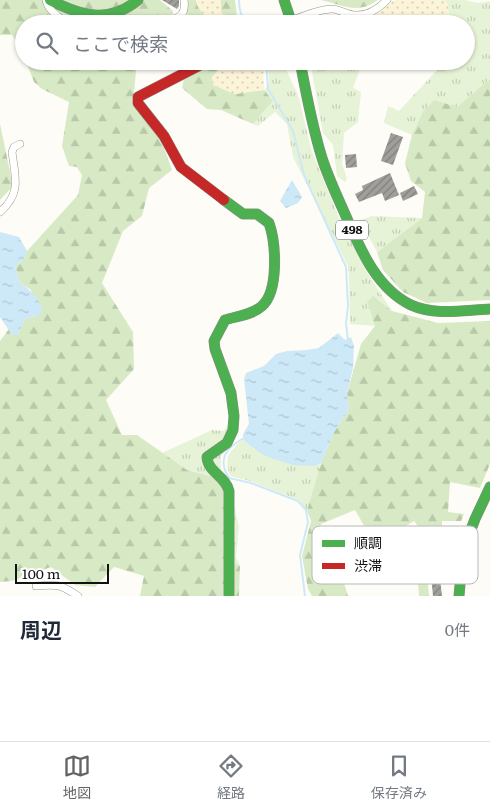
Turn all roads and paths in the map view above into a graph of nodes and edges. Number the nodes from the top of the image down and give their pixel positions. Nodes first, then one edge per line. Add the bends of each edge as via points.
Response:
1 (46, 0) edge
2 (50, 0) edge
3 (138, 0) edge
4 (184, 0) edge
5 (284, 0) edge
6 (387, 0) edge
7 (56, 15) edge
8 (93, 15) edge
9 (106, 15) edge
10 (181, 15) edge
11 (289, 15) edge
12 (310, 15) edge
13 (356, 15) edge
14 (356, 15) edge
15 (190, 70) edge
16 (302, 70) edge
17 (20, 144) dead end
18 (0, 212) edge
19 (490, 309) edge
20 (490, 487) edge
21 (472, 526) edge
22 (36, 586) dead end
23 (78, 596) edge
24 (229, 596) edge

1 - 7 street via 46,5
2 - 8 main road via 67,9
3 - 9 main road via 133,6
4 - 10 street via 185,11
5 - 11 main road
6 - 13 street via 366,14
12 - 14 street via 333,9
15 - 24 main road via 138,97 138,103 164,136 181,167 243,214 257,214 269,224 275,270 267,299 262,305 250,313 225,320 214,341 231,393 234,416 233,430 227,443 207,457 206,463 228,485
16 - 19 main road, 498 via 323,160 335,193 378,278 399,298 422,309
17 - 18 street via 12,152 16,190
20 - 21 main road
22 - 23 street via 55,584

